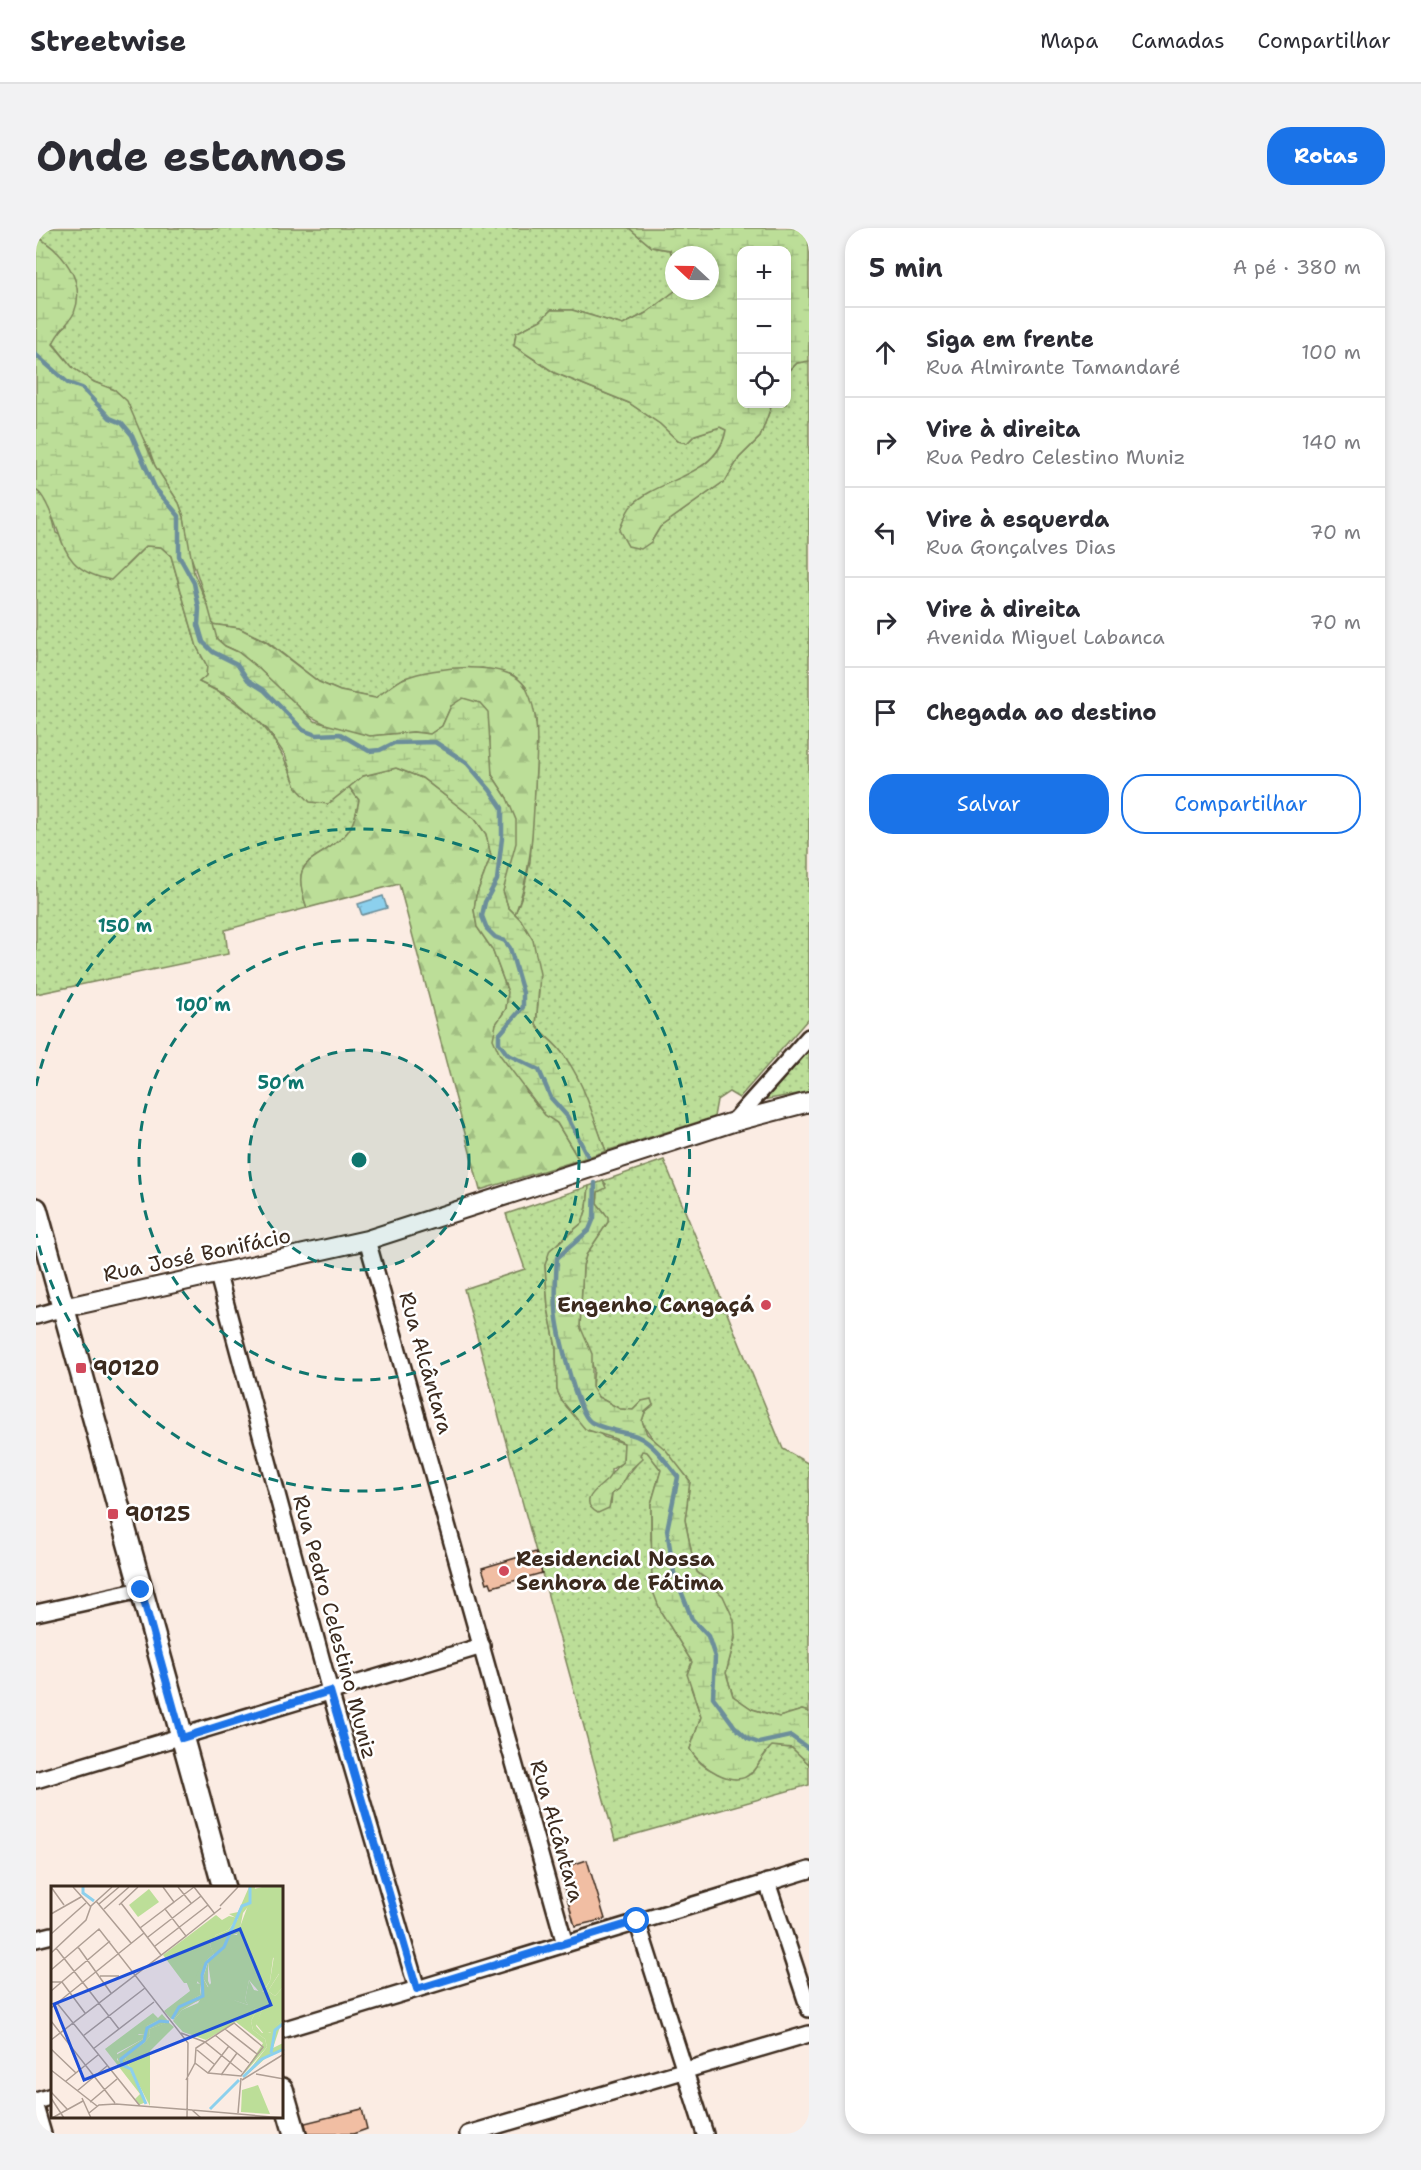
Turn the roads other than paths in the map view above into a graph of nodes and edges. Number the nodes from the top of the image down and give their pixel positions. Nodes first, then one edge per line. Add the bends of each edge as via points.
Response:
1 (809, 1037) edge
2 (809, 1102) edge
3 (733, 1122) junction
4 (36, 1209) edge
5 (367, 1240) junction
6 (218, 1275) junction
7 (63, 1308) junction
8 (36, 1316) edge
9 (141, 1590) junction
10 (36, 1613) edge
11 (482, 1646) junction
12 (330, 1691) junction
13 (182, 1738) junction
14 (36, 1779) edge
15 (809, 1870) edge
16 (767, 1882) junction
17 (223, 1886) edge
18 (637, 1921) junction
19 (51, 1935) edge
20 (36, 1939) edge
21 (565, 1944) junction
22 (417, 1989) junction
23 (809, 2009) edge
24 (284, 2029) edge
25 (809, 2034) edge
26 (685, 2071) junction
27 (51, 2096) edge
28 (284, 2096) edge
29 (36, 2101) edge
30 (36, 2110) edge
31 (43, 2134) edge
32 (295, 2134) edge
33 (468, 2134) edge
34 (705, 2134) edge

1 - 3 street
2 - 3 street
3 - 5 street
4 - 7 main road
5 - 6 street, Rua José Bonifácio
5 - 11 street, Rua Alcântara
6 - 7 street, Rua José Bonifácio
6 - 12 street, Rua Pedro Celestino Muniz
7 - 8 street, Rua José Bonifácio
7 - 9 main road
9 - 10 street
9 - 13 main road
11 - 12 street
11 - 21 street, Rua Alcântara
12 - 13 street
12 - 22 street, Rua Pedro Celestino Muniz
13 - 14 street
13 - 17 main road
15 - 16 street
16 - 18 street
16 - 23 street
18 - 21 street
18 - 26 street
19 - 20 street
21 - 22 street
22 - 24 street
25 - 26 street
26 - 33 street
26 - 34 street
27 - 29 street
28 - 32 main road
30 - 31 street

